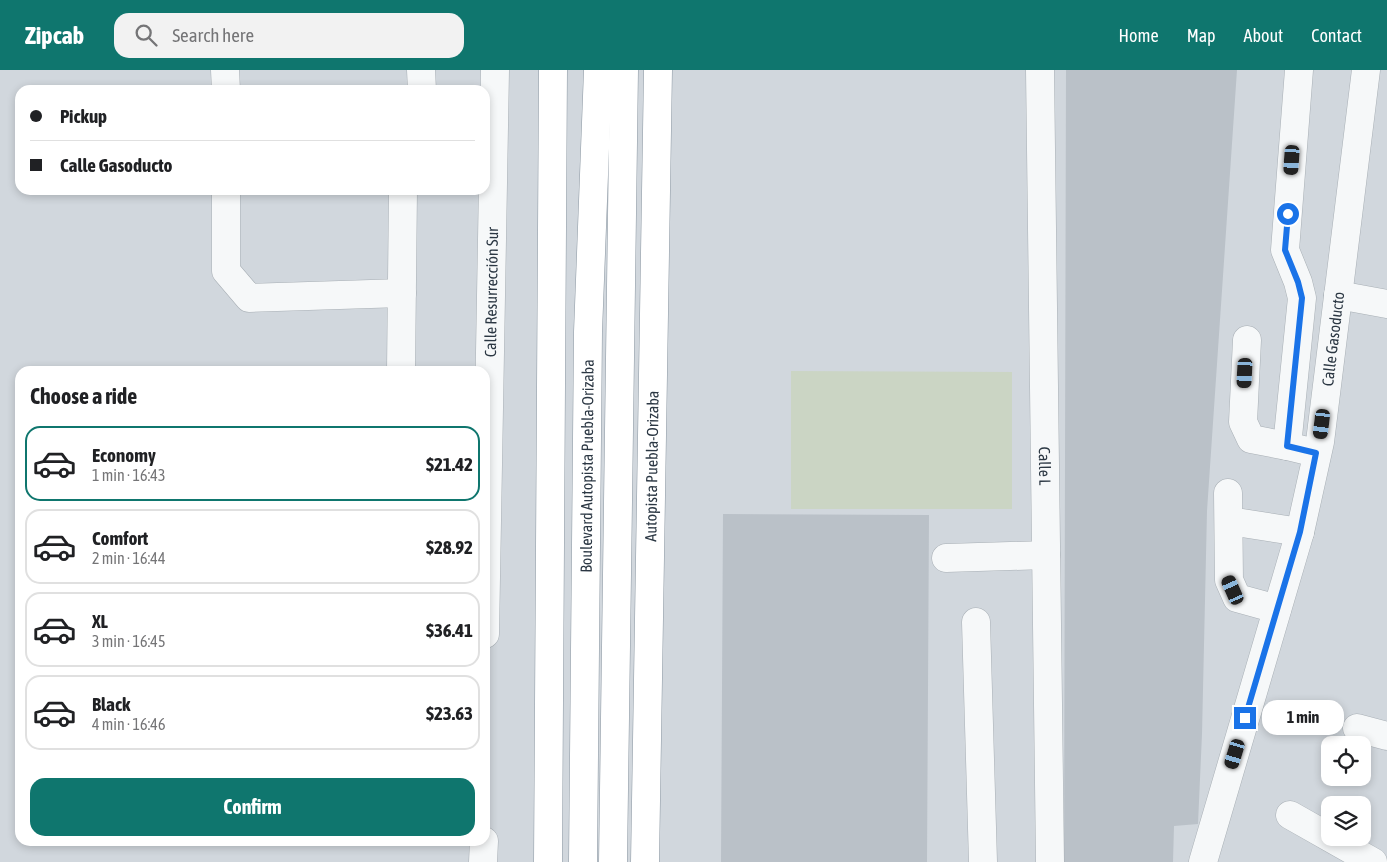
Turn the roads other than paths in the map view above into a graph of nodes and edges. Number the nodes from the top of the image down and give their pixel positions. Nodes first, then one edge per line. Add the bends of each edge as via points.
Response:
1 (225, 70) edge
2 (421, 70) edge
3 (495, 70) edge
4 (553, 70) edge
5 (598, 70) edge
6 (624, 70) edge
7 (658, 70) edge
8 (1040, 70) edge
9 (1299, 70) edge
10 (1366, 70) edge
11 (226, 85) edge
12 (422, 85) edge
13 (226, 195) edge
14 (403, 195) edge
15 (402, 293) junction
16 (1338, 295) junction
17 (1387, 304) edge
18 (1247, 340) dead end
19 (401, 366) edge
20 (490, 366) edge
21 (1287, 446) junction
22 (1316, 453) junction
23 (1228, 493) dead end
24 (1229, 521) junction
25 (1300, 532) junction
26 (1046, 555) junction
27 (946, 558) dead end
28 (1277, 609) junction
29 (976, 622) dead end
30 (1357, 728) dead end
31 (1387, 736) edge
32 (1290, 815) dead end
33 (484, 846) edge
34 (484, 862) edge
35 (548, 862) edge
36 (583, 862) edge
37 (613, 862) edge
38 (645, 862) edge
39 (983, 862) edge
40 (1050, 862) edge
41 (1203, 862) edge
42 (1373, 862) edge

1 - 11 street
2 - 12 street
3 - 20 street, Calle Resurrección Sur
4 - 35 highway
5 - 36 highway, Boulevard Autopista Puebla-Orizaba via 588,332
6 - 37 highway, Boulevard Autopista Puebla-Orizaba
7 - 38 highway, Autopista Puebla-Orizaba
8 - 26 street, Calle L
9 - 21 street via 1285,250 1302,298
10 - 16 street, Calle Gasoducto
13 - 15 street via 226,271 249,298
14 - 15 street
15 - 19 street
16 - 17 street
16 - 22 street, Calle Gasoducto
18 - 21 street via 1245,429 1251,439
21 - 22 street
22 - 25 street, Calle Gasoducto
23 - 24 street
24 - 25 street
24 - 28 street via 1229,580 1237,598
25 - 28 street, Calle Gasoducto
26 - 27 street
26 - 40 street, Calle L
28 - 41 street, Calle Gasoducto
29 - 39 street
30 - 31 street
32 - 42 street
33 - 34 street

